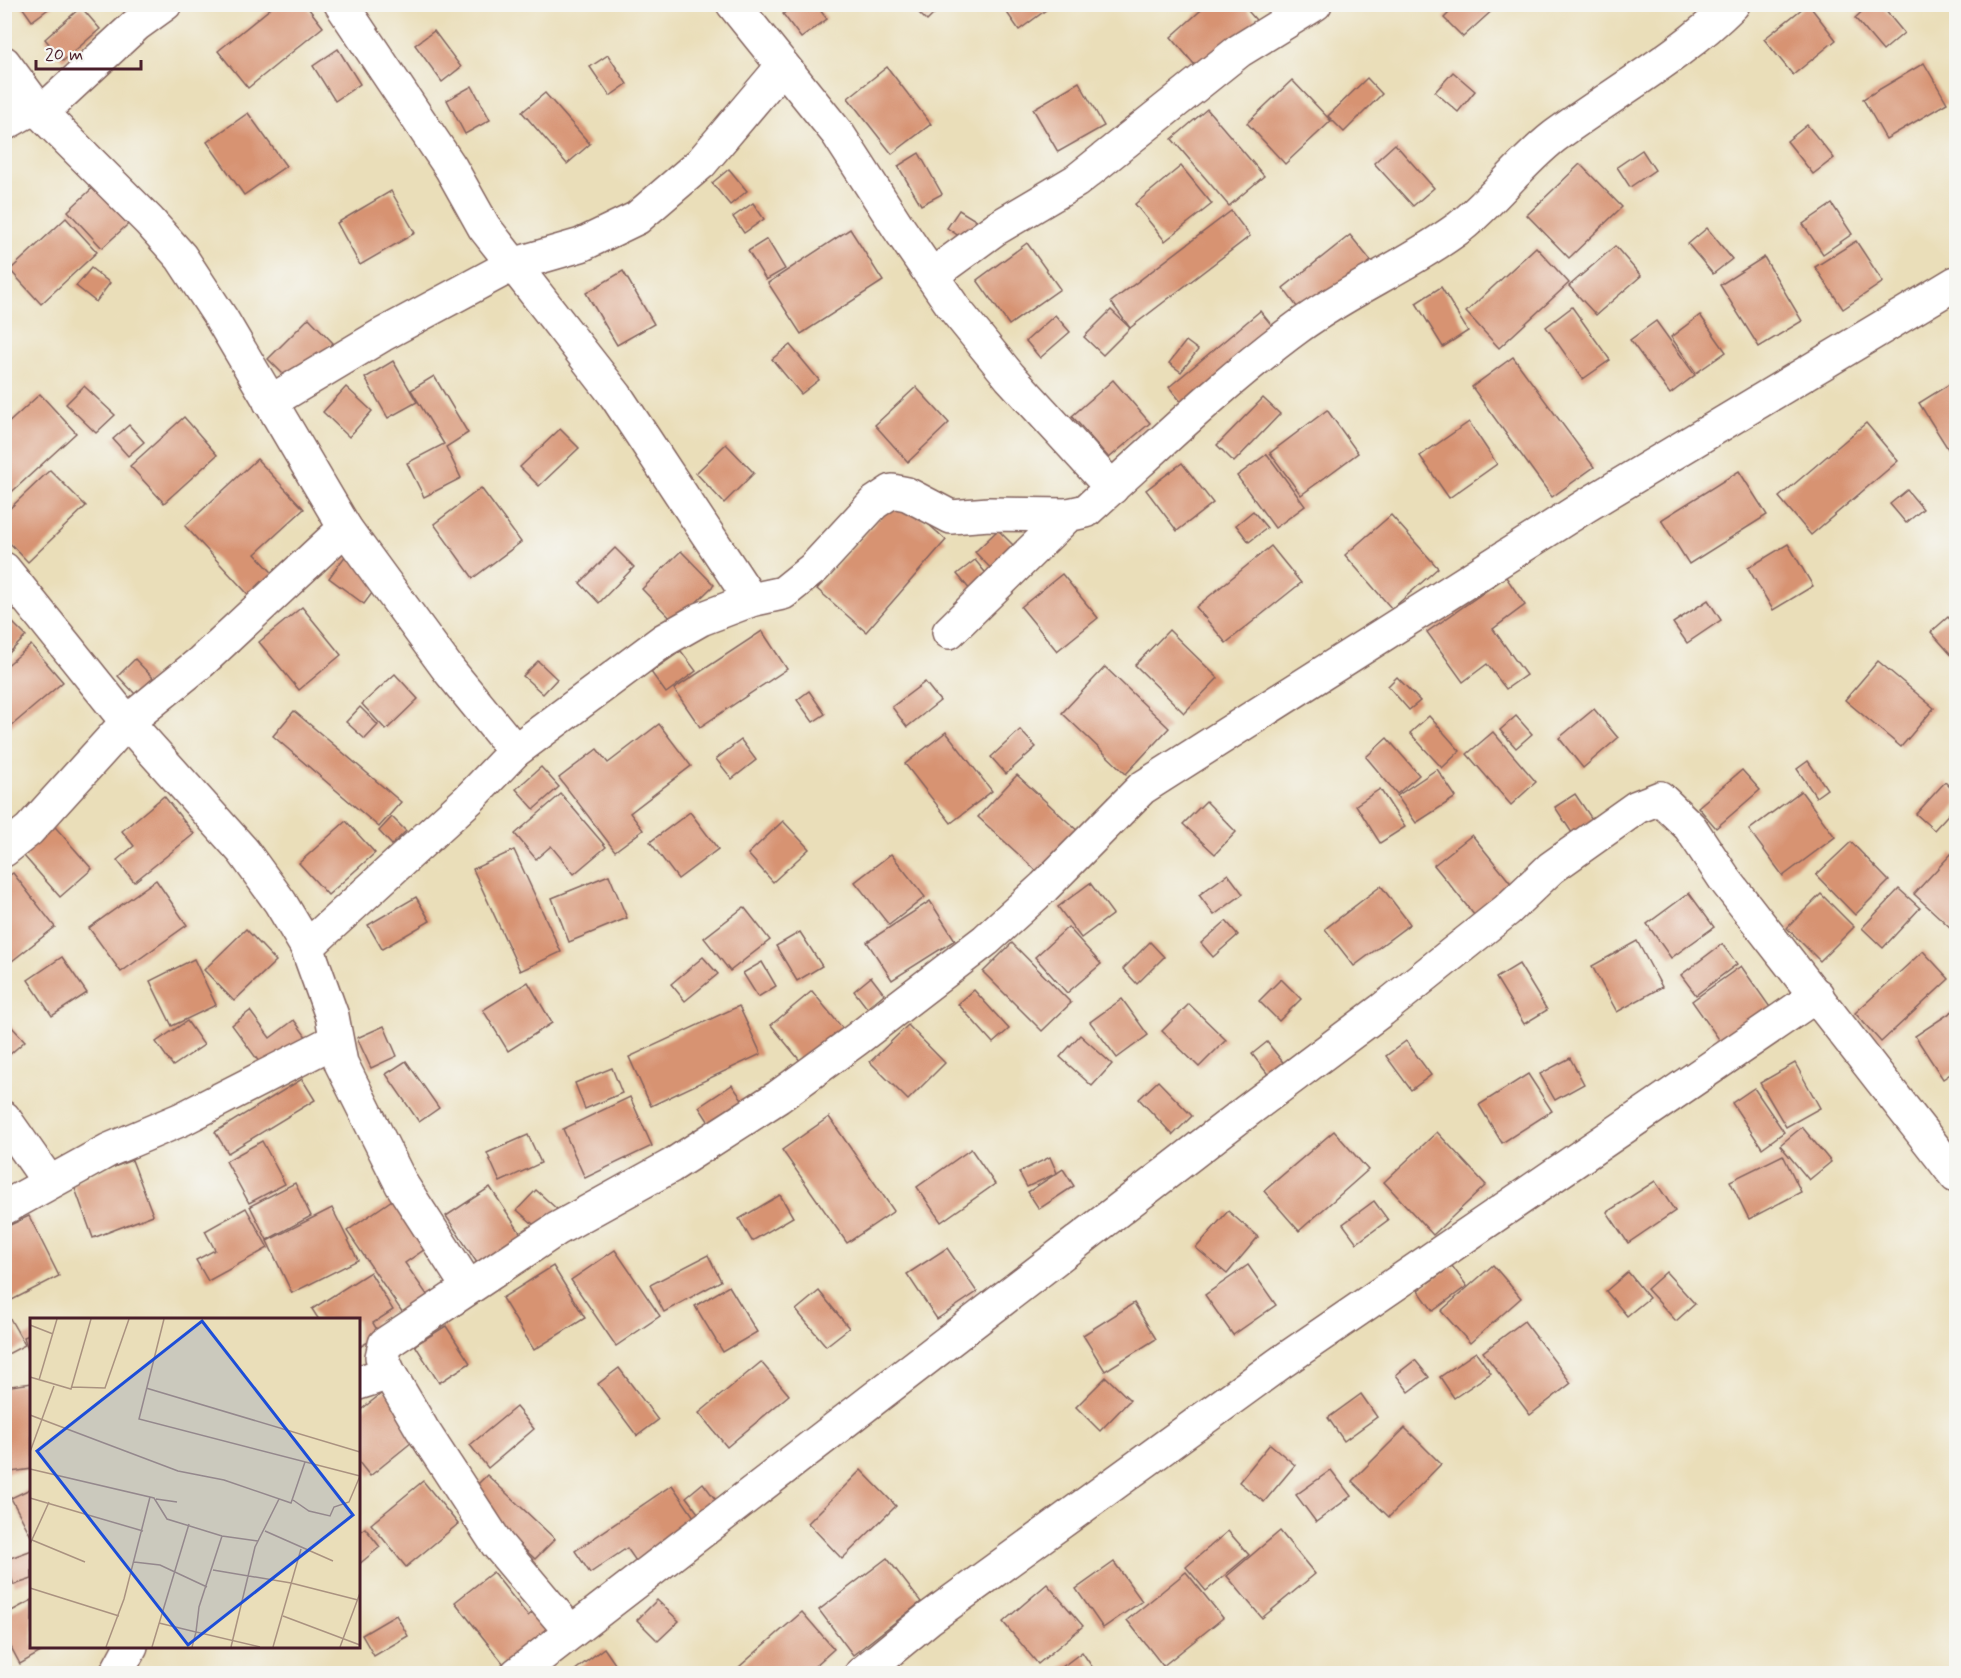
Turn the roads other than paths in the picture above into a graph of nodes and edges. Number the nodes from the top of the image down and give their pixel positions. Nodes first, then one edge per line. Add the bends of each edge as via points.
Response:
1 (165, 4) edge
2 (341, 4) edge
3 (733, 4) edge
4 (1315, 4) edge
5 (1733, 4) edge
6 (4, 63) edge
7 (782, 67) junction
8 (41, 113) junction
9 (4, 124) edge
10 (512, 265) junction
11 (932, 275) junction
12 (1956, 283) edge
13 (270, 402) junction
14 (1112, 488) junction
15 (1068, 515) junction
16 (345, 528) junction
17 (4, 569) edge
18 (751, 600) junction
19 (949, 632) dead end
20 (127, 722) junction
21 (515, 751) junction
22 (4, 850) edge
23 (307, 947) junction
24 (1817, 995) junction
25 (336, 1040) junction
26 (4, 1118) edge
27 (1956, 1176) edge
28 (49, 1182) junction
29 (4, 1208) edge
30 (468, 1287) junction
31 (374, 1378) edge
32 (571, 1632) junction
33 (131, 1648) edge
34 (116, 1674) edge
35 (517, 1674) edge
36 (861, 1674) edge

1 - 8 street via 136,25
2 - 10 street
3 - 7 street
4 - 11 street via 1239,51 1076,181 995,229
5 - 14 street via 1703,34 1554,137 1430,249 1385,272 1300,326 1232,378
6 - 8 street
7 - 10 street via 701,163 637,218 581,244
7 - 11 street via 838,134
8 - 9 street via 29,110
8 - 13 street via 181,257
10 - 13 street via 382,335
10 - 18 street via 616,396
11 - 14 street via 1010,377
12 - 30 street via 1587,505 1142,788 986,940 857,1039 778,1097 671,1166 557,1229
13 - 16 street
14 - 15 street via 1086,511
15 - 18 street via 951,517 907,494 892,491 874,503 814,568 783,593
15 - 19 street
16 - 20 street via 201,662
16 - 21 street via 448,669
17 - 20 street
18 - 21 street via 701,619 664,640
20 - 22 street via 29,830
20 - 23 street via 243,851
21 - 23 street via 469,799
23 - 25 street via 332,1016
24 - 27 street
24 - 32 street via 1726,881 1690,826 1660,798 1636,807 1551,868 1508,910 1382,1010
24 - 36 street via 1280,1363 928,1619
25 - 28 street
25 - 30 street via 341,1063 402,1185
26 - 28 street
28 - 29 street
30 - 31 street via 385,1344
31 - 32 street via 422,1429 497,1544
32 - 35 street
33 - 34 street

